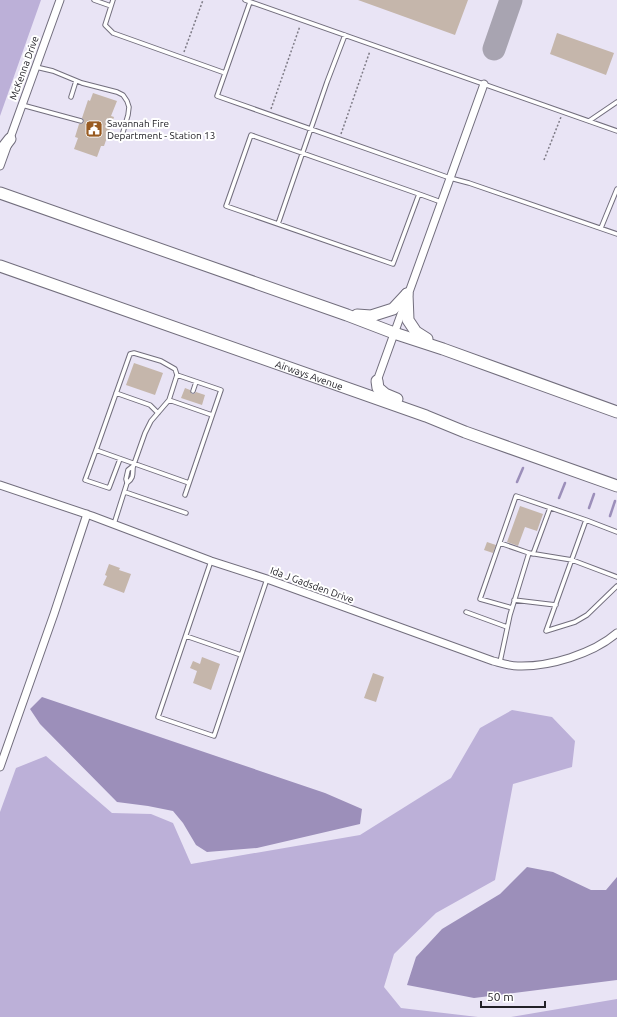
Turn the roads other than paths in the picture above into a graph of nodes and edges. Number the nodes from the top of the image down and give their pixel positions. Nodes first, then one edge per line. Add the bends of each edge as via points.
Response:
1 (60, 0) edge
2 (94, 0) edge
3 (113, 0) edge
4 (245, 0) edge
5 (250, 2) junction
6 (111, 6) junction
7 (345, 35) junction
8 (36, 66) junction
9 (225, 73) junction
10 (76, 81) junction
11 (484, 84) junction
12 (71, 97) dead end
13 (617, 102) edge
14 (22, 105) junction
15 (81, 120) dead end
16 (589, 121) junction
17 (311, 129) junction
18 (617, 131) edge
19 (10, 139) junction
20 (120, 139) dead end
21 (0, 152) edge
22 (302, 153) junction
23 (0, 166) edge
24 (450, 178) junction
25 (617, 189) edge
26 (0, 192) edge
27 (419, 194) junction
28 (441, 202) junction
29 (278, 224) junction
30 (601, 228) junction
31 (617, 234) edge
32 (0, 266) edge
33 (408, 294) junction
34 (347, 315) junction
35 (394, 333) junction
36 (443, 349) junction
37 (177, 375) junction
38 (377, 381) junction
39 (196, 382) junction
40 (342, 387) junction
41 (193, 391) dead end
42 (116, 393) junction
43 (168, 400) junction
44 (190, 401) dead end
45 (188, 407) junction
46 (617, 412) edge
47 (158, 413) junction
48 (212, 415) junction
49 (426, 416) junction
50 (96, 450) junction
51 (120, 459) junction
52 (133, 465) junction
53 (189, 484) junction
54 (0, 485) edge
55 (617, 486) edge
56 (124, 492) junction
57 (185, 495) dead end
58 (550, 508) junction
59 (186, 513) dead end
60 (87, 514) junction
61 (586, 520) junction
62 (114, 524) junction
63 (617, 532) edge
64 (500, 543) junction
65 (531, 553) junction
66 (572, 560) junction
67 (211, 561) junction
68 (617, 577) edge
69 (267, 579) junction
70 (617, 586) edge
71 (514, 600) junction
72 (556, 605) junction
73 (512, 608) junction
74 (466, 612) dead end
75 (507, 627) junction
76 (617, 633) edge
77 (186, 636) junction
78 (241, 655) junction
79 (500, 662) junction
80 (0, 767) edge

1 - 8 street, McKenna Drive
2 - 6 lane
3 - 6 lane
4 - 5 lane
5 - 7 lane
5 - 9 lane
6 - 9 lane via 104,24 113,33
7 - 11 lane
7 - 17 lane
8 - 10 lane
8 - 14 street, McKenna Drive
9 - 17 lane via 217,96
10 - 12 lane
10 - 20 lane via 117,92 128,101 128,115
11 - 16 lane
11 - 24 street
13 - 16 lane
14 - 15 lane
14 - 19 street, McKenna Drive
16 - 18 lane
17 - 22 lane
17 - 24 lane
19 - 21 main road
19 - 23 street, McKenna Drive
22 - 27 lane
22 - 29 lane
22 - 29 lane via 251,135 226,206
24 - 28 street
24 - 30 lane
25 - 30 lane
26 - 34 main road
27 - 28 lane
27 - 29 lane via 393,264
28 - 33 street
30 - 31 lane
32 - 40 main road, Airways Avenue
33 - 34 main road via 393,309 371,316
33 - 35 street
33 - 36 main road via 408,320 416,332
34 - 35 main road
35 - 36 main road
35 - 38 street
36 - 46 main road
37 - 39 lane
37 - 42 lane via 175,369 161,361 130,354
37 - 43 lane
38 - 40 main road via 374,385 365,387
38 - 49 main road via 378,388 385,394 409,403
39 - 41 lane
39 - 48 lane via 221,390
40 - 49 main road, Airways Avenue
42 - 47 lane via 150,405
42 - 50 lane
43 - 45 lane
43 - 47 lane
44 - 45 lane
45 - 48 lane
47 - 52 lane via 145,433
48 - 53 lane
49 - 55 main road, Airways Avenue
50 - 51 lane
50 - 51 lane via 85,480 109,488
51 - 52 lane
52 - 53 lane
52 - 56 lane via 128,470
53 - 57 lane
54 - 60 street, Ida J Gadsden Drive
56 - 59 lane
56 - 62 lane
58 - 61 lane
58 - 64 lane via 516,496
58 - 65 lane
60 - 62 street, Ida J Gadsden Drive
60 - 80 street
61 - 63 lane
61 - 66 lane
62 - 67 street, Ida J Gadsden Drive
64 - 65 lane
64 - 73 lane via 480,599
65 - 66 lane
65 - 71 lane
66 - 68 lane
66 - 72 lane
67 - 69 street, Ida J Gadsden Drive
67 - 77 lane
69 - 78 lane
69 - 79 street, Ida J Gadsden Drive
70 - 72 lane via 586,615 574,622 546,631
71 - 72 lane
71 - 73 lane
73 - 75 lane
74 - 75 lane
75 - 79 lane
76 - 79 street, Ida J Gadsden Drive via 589,650 552,663 517,666
77 - 78 lane
77 - 78 lane via 158,716 214,736

